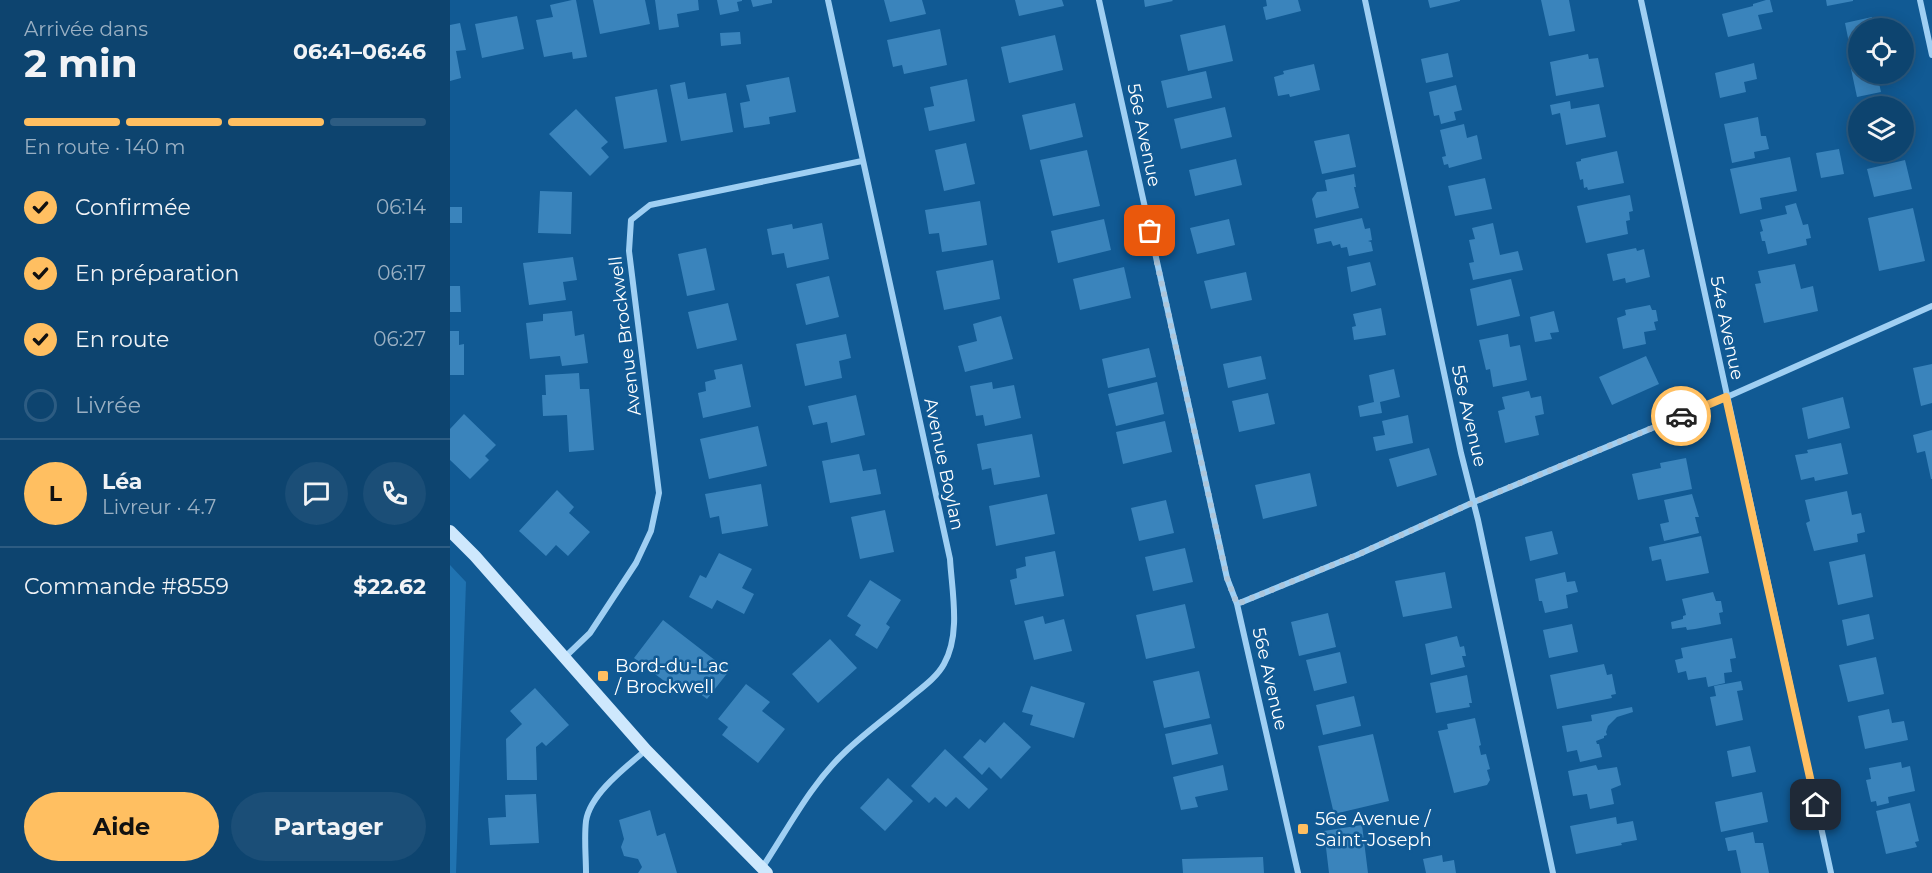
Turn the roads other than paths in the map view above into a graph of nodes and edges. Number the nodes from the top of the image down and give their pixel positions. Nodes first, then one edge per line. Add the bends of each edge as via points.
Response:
1 (828, 0) edge
2 (1099, 0) edge
3 (1365, 0) edge
4 (1641, 0) edge
5 (1920, 0) edge
6 (1932, 55) edge
7 (862, 161) junction
8 (1932, 306) edge
9 (1726, 397) junction
10 (1474, 502) junction
11 (450, 531) edge
12 (1237, 604) junction
13 (564, 658) junction
14 (646, 750) junction
15 (764, 871) edge
16 (586, 873) edge
17 (1298, 873) edge
18 (1553, 873) edge
19 (1831, 873) edge

1 - 7 street, Avenue Boylan
2 - 12 street, 56e Avenue via 1227,578
3 - 10 street, 55e Avenue
4 - 9 street, 54e Avenue
5 - 6 street
7 - 13 street, Avenue Brockwell via 650,205 631,220 629,251 659,493 651,531 636,563 590,633
7 - 15 street, Avenue Boylan via 950,560 952,645 944,665 930,680 826,773
8 - 9 street
9 - 10 street
9 - 19 street, 54e Avenue
10 - 12 street
10 - 18 street, 55e Avenue
11 - 13 street
12 - 17 street, 56e Avenue
13 - 14 street
14 - 15 street
14 - 16 street via 591,804 586,821

